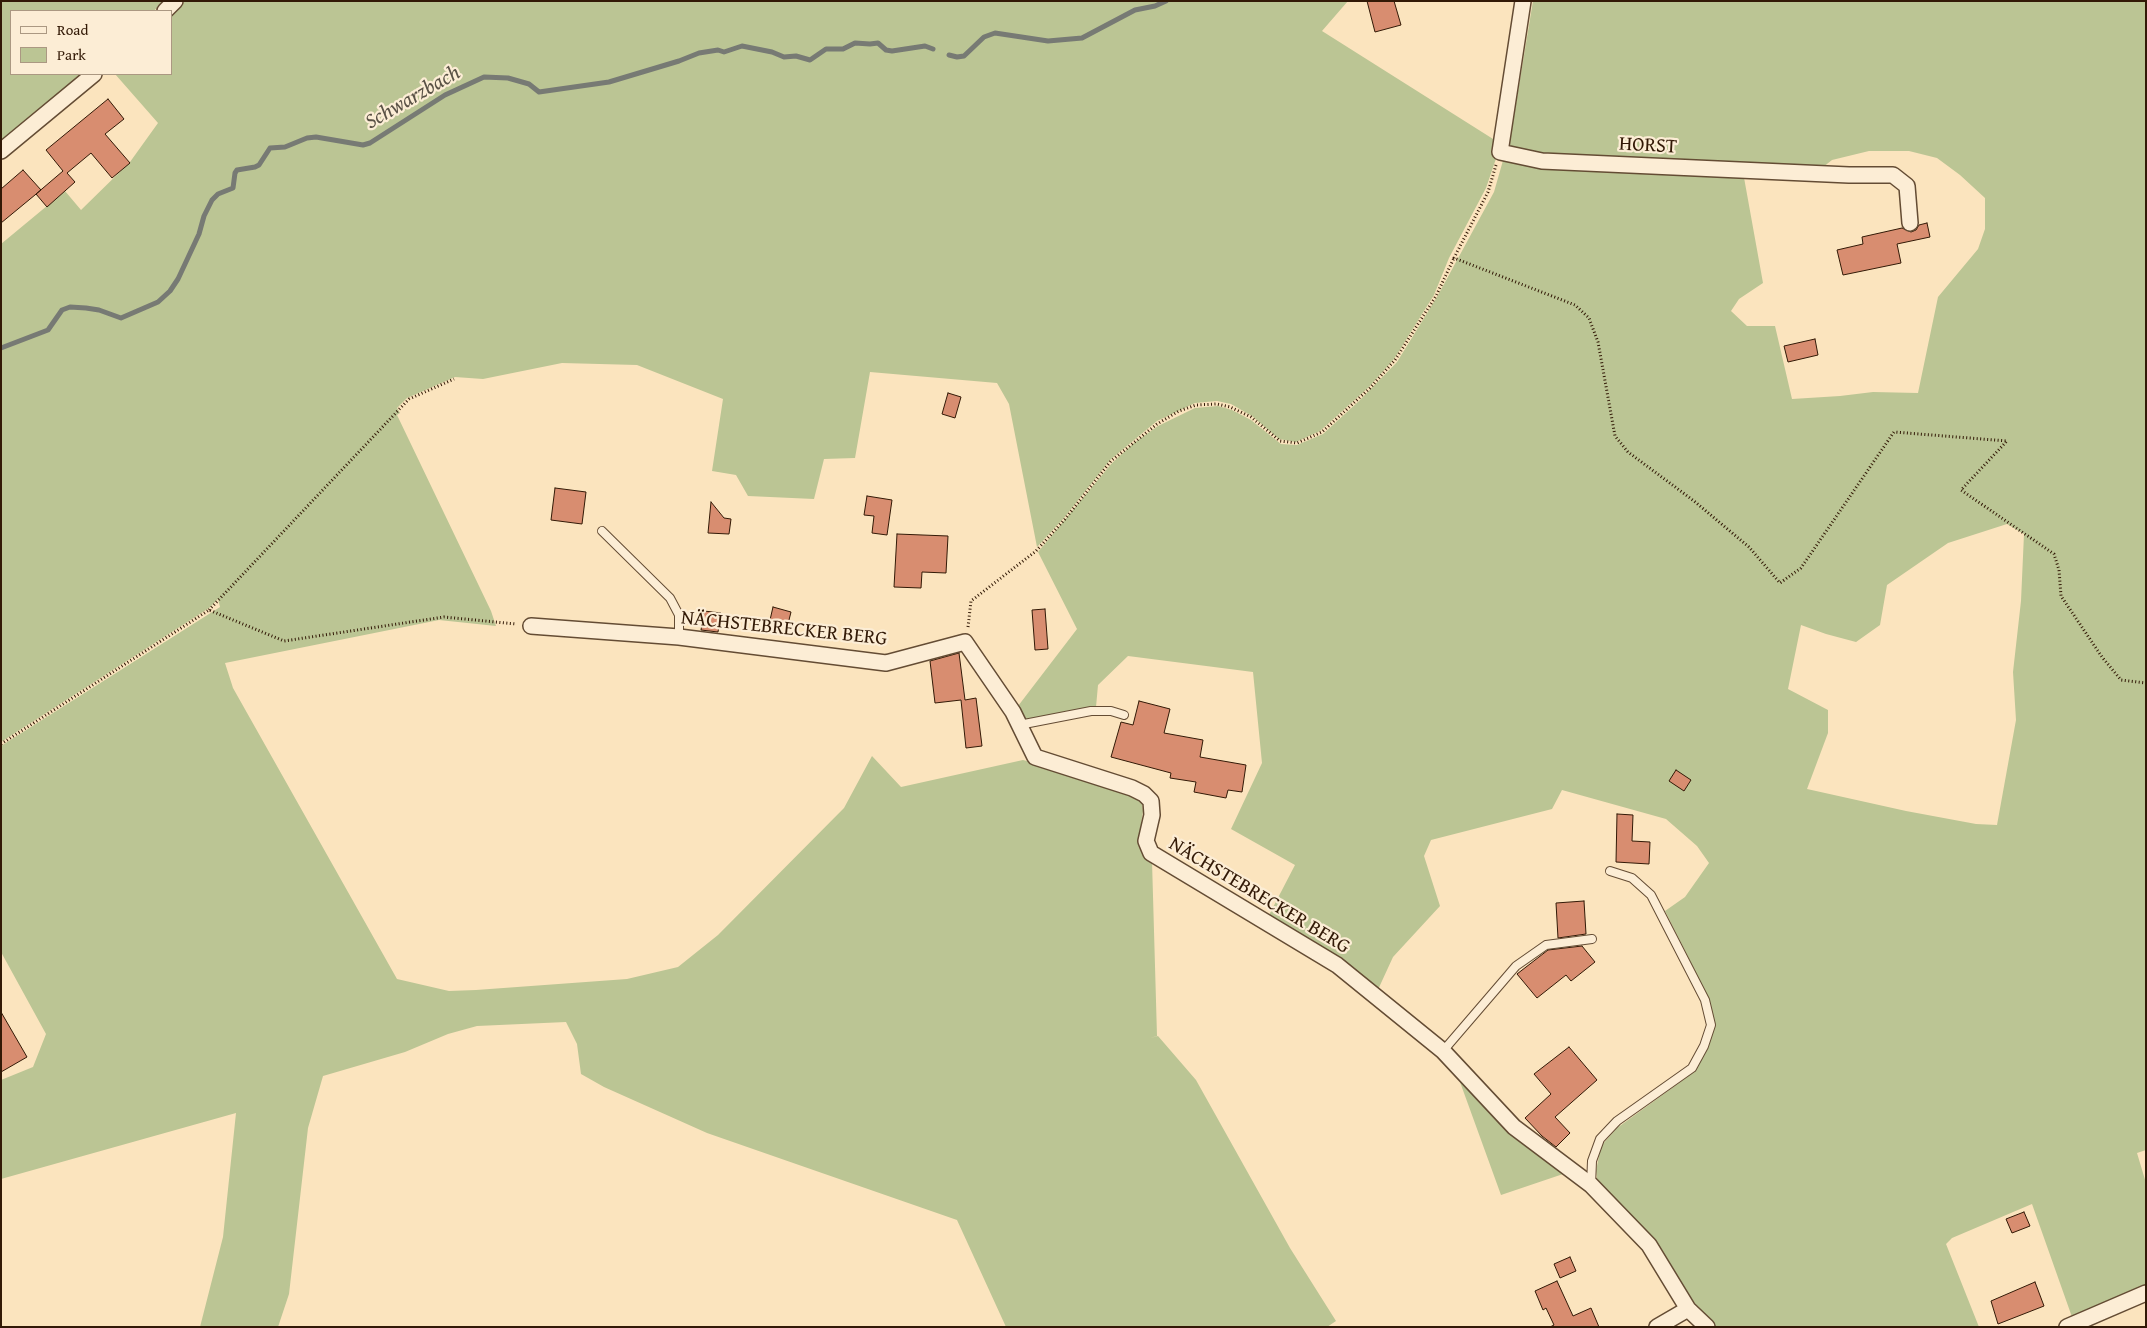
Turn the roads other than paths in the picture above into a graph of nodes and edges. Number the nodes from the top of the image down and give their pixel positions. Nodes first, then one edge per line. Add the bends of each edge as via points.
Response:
1 (175, 1) edge
2 (1523, 1) edge
3 (166, 10) edge
4 (93, 75) edge
5 (1, 151) edge
6 (1910, 223) dead end
7 (602, 531) dead end
8 (531, 626) road end
9 (679, 637) junction
10 (1124, 715) dead end
11 (1019, 725) junction
12 (1610, 871) dead end
13 (1592, 939) dead end
14 (1443, 1051) junction
15 (1591, 1185) junction
16 (2146, 1293) edge
17 (1688, 1308) junction
18 (1657, 1327) edge
19 (1707, 1327) edge
20 (2067, 1327) edge

1 - 3 street
2 - 6 street, HORST via 1500,152 1542,161 1893,176 1908,186
4 - 5 street
7 - 9 lane via 670,598 679,615
8 - 9 street, NÄCHSTEBRECKER BERG
9 - 11 street, NÄCHSTEBRECKER BERG via 886,663 965,642
10 - 11 lane via 1091,711
11 - 14 street, NÄCHSTEBRECKER BERG via 1035,757 1144,794 1150,801 1152,815 1146,841 1150,853 1338,965
12 - 15 lane via 1632,878 1651,895 1705,1000 1711,1025 1692,1068 1617,1120 1600,1140 1592,1161
13 - 14 lane via 1546,945 1516,966
14 - 15 street, NÄCHSTEBRECKER BERG via 1514,1127
15 - 17 street, NÄCHSTEBRECKER BERG via 1649,1245
16 - 20 street
17 - 18 street
17 - 19 street, NÄCHSTEBRECKER BERG

